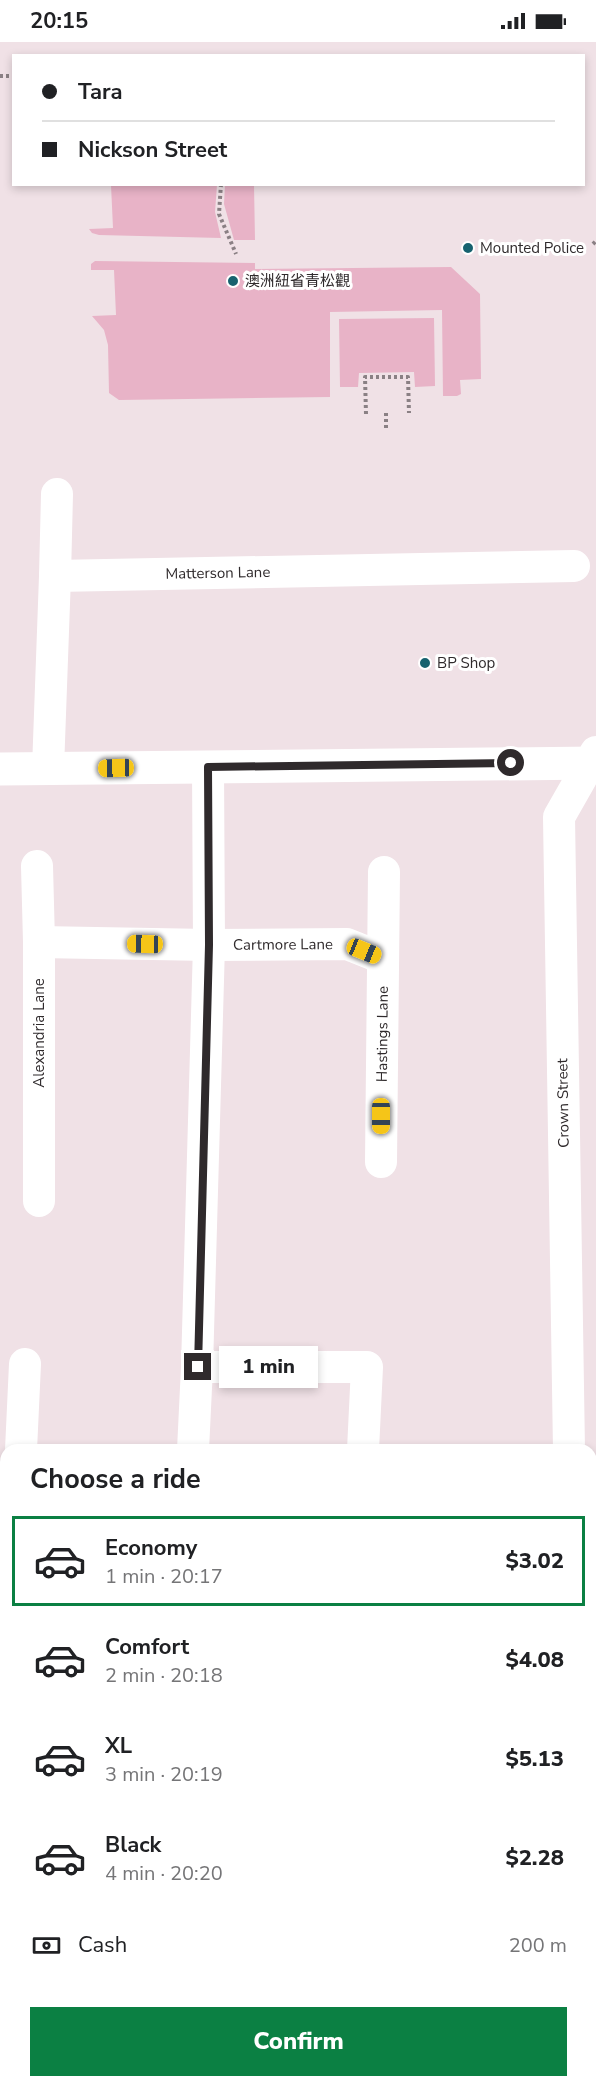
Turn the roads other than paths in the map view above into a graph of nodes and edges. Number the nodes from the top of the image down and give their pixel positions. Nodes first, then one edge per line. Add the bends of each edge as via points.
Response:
1 (57, 494) dead end
2 (574, 566) dead end
3 (55, 576) junction
4 (594, 760) edge
5 (208, 767) junction
6 (0, 769) edge
7 (48, 769) junction
8 (37, 866) dead end
9 (384, 872) dead end
10 (39, 942) junction
11 (209, 945) junction
12 (382, 958) junction
13 (381, 1162) dead end
14 (39, 1201) dead end
15 (25, 1364) dead end
16 (198, 1367) junction
17 (21, 1444) edge
18 (193, 1444) edge
19 (363, 1444) edge
20 (569, 1444) edge

1 - 3 street
2 - 3 street, Matterson Lane
3 - 7 street
4 - 5 main road
4 - 20 street, Crown Street via 559,818
5 - 7 main road
5 - 11 street
6 - 7 main road
8 - 10 street, Alexandria Lane
9 - 12 street, Hastings Lane
10 - 11 street, Cartmore Lane
10 - 14 street, Alexandria Lane
11 - 12 street, Cartmore Lane via 347,944
11 - 16 street
12 - 13 street, Hastings Lane
15 - 17 street
16 - 18 street
16 - 19 street via 367,1367

